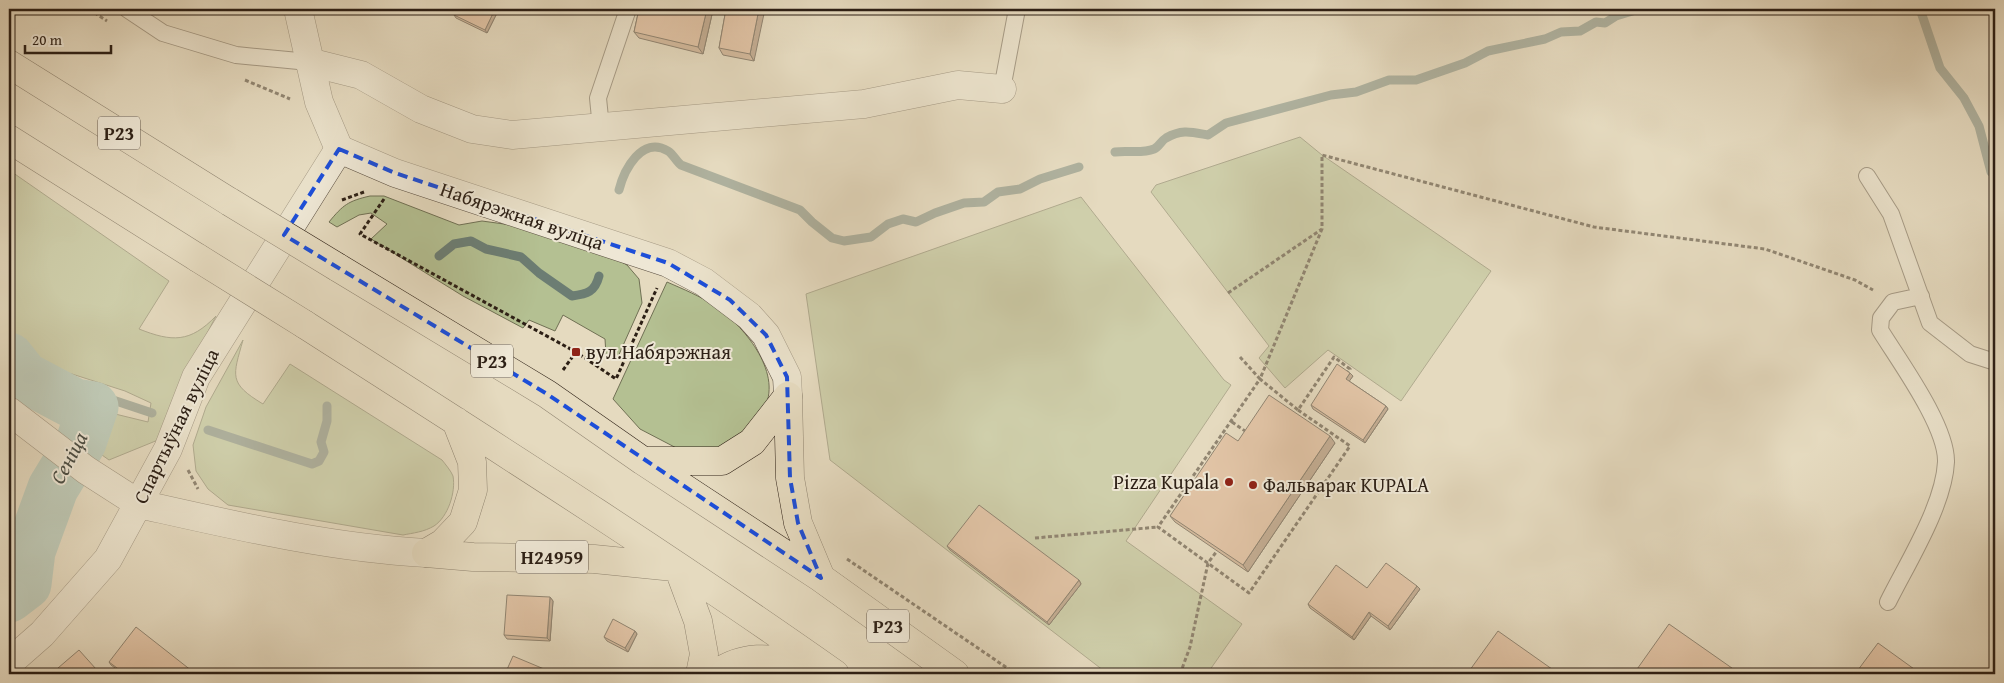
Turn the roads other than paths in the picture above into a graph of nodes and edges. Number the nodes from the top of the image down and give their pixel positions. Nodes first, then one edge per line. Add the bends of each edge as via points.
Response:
1 (127, 9) edge
2 (298, 9) edge
3 (628, 9) edge
4 (1016, 9) edge
5 (309, 62) junction
6 (9, 64) edge
7 (1002, 89) joint
8 (601, 128) junction
9 (9, 139) edge
10 (339, 149) junction
11 (1867, 176) dead end
12 (1921, 296) junction
13 (1995, 362) edge
14 (788, 396) junction
15 (9, 412) edge
16 (456, 421) junction
17 (643, 461) junction
18 (139, 504) junction
19 (426, 553) junction
20 (678, 567) junction
21 (821, 578) junction
22 (1888, 602) dead end
23 (9, 663) edge
24 (830, 671) edge
25 (700, 674) edge
26 (716, 674) edge
27 (955, 674) edge

1 - 5 lane via 163,33 236,55
2 - 5 street
3 - 8 lane via 598,98
4 - 7 lane
5 - 8 street via 362,75 421,109 472,129 512,135
5 - 10 street via 319,102
6 - 17 highway, Р23, bridge via 547,394
7 - 8 street via 958,85 864,104
9 - 16 highway, bridge
10 - 14 street, Набярэжная вуліца via 390,185 668,263 704,282 749,316 766,335 787,377
10 - 18 street, Спартыўная вуліца via 196,377 168,449
11 - 12 lane via 1891,214
12 - 13 lane via 1930,323 1970,354
12 - 22 lane via 1893,302 1881,318 1880,330 1924,398 1941,436 1946,461 1940,496
14 - 17 highway via 752,442 722,461
14 - 21 highway via 790,478 798,523
15 - 18 street via 86,470
16 - 19 highway via 472,462 473,490 463,522 443,543
16 - 20 highway
17 - 21 highway, Р23
18 - 19 street, Н24959 via 376,550
18 - 23 street, Спартыўная вуліца via 108,559 42,634
19 - 20 highway, Н24959 via 473,557 594,558
20 - 24 highway
20 - 25 highway via 698,621 704,654
21 - 27 highway, Р23
24 - 26 highway via 753,658

